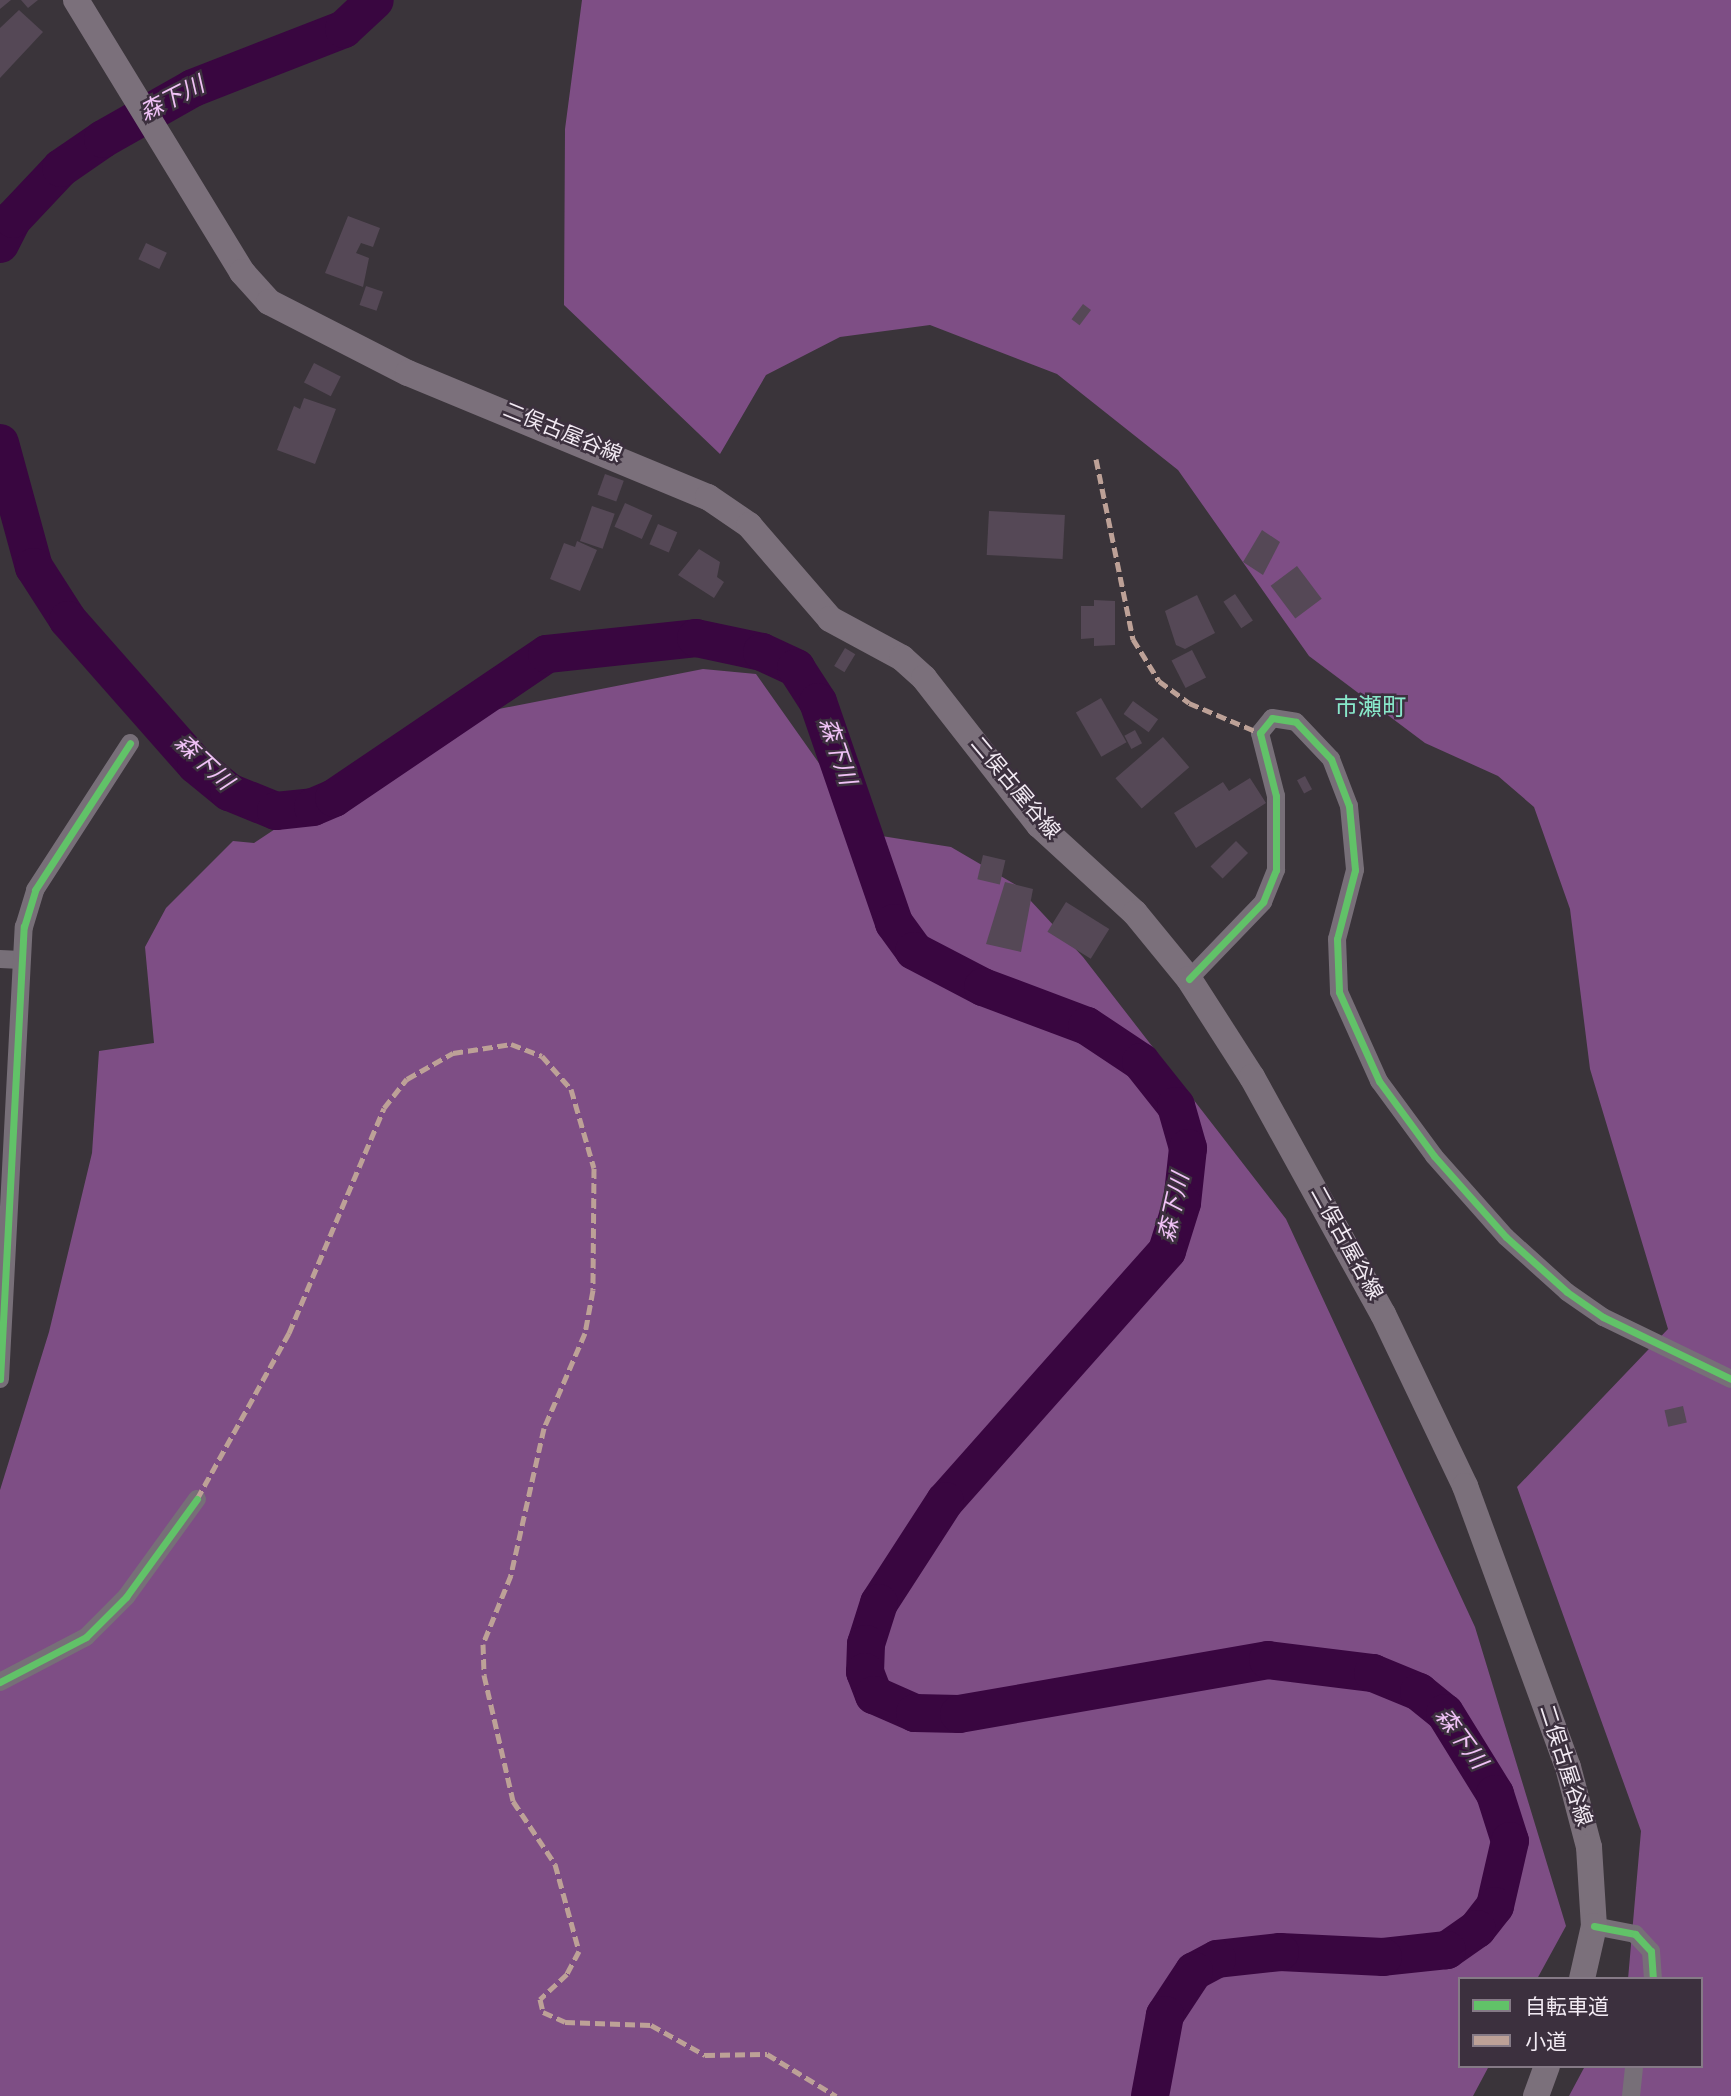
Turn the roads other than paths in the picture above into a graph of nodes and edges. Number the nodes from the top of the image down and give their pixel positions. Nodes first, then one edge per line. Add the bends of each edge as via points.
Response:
1 (76, 0) edge
2 (130, 743) dead end
3 (0, 959) edge
4 (21, 960) junction
5 (1189, 979) junction
6 (0, 1379) edge
7 (1731, 1379) edge
8 (197, 1499) dead end
9 (0, 1682) edge
10 (1594, 1926) junction
11 (1582, 1977) edge
12 (1653, 1977) edge
13 (1546, 2068) edge
14 (1634, 2068) edge
15 (1536, 2096) edge
16 (1631, 2096) edge

1 - 5 main road, 二俣古屋谷線 via 242,272 269,302 307,327 685,486 749,525 830,619 902,658 923,678 1039,825 1135,913
2 - 4 street via 34,890
3 - 4 street
4 - 6 street
5 - 7 street via 1263,902 1276,870 1276,796 1260,733 1272,718 1296,722 1331,759 1349,806 1355,870 1337,939 1339,992 1379,1081 1452,1176 1567,1292 1603,1317
5 - 10 main road, 二俣古屋谷線 via 1252,1077 1384,1314 1465,1486 1568,1767 1589,1847
8 - 9 street via 126,1597 86,1637
10 - 11 main road, 二俣古屋谷線
10 - 12 street via 1635,1934 1651,1951
13 - 15 main road
14 - 16 street

